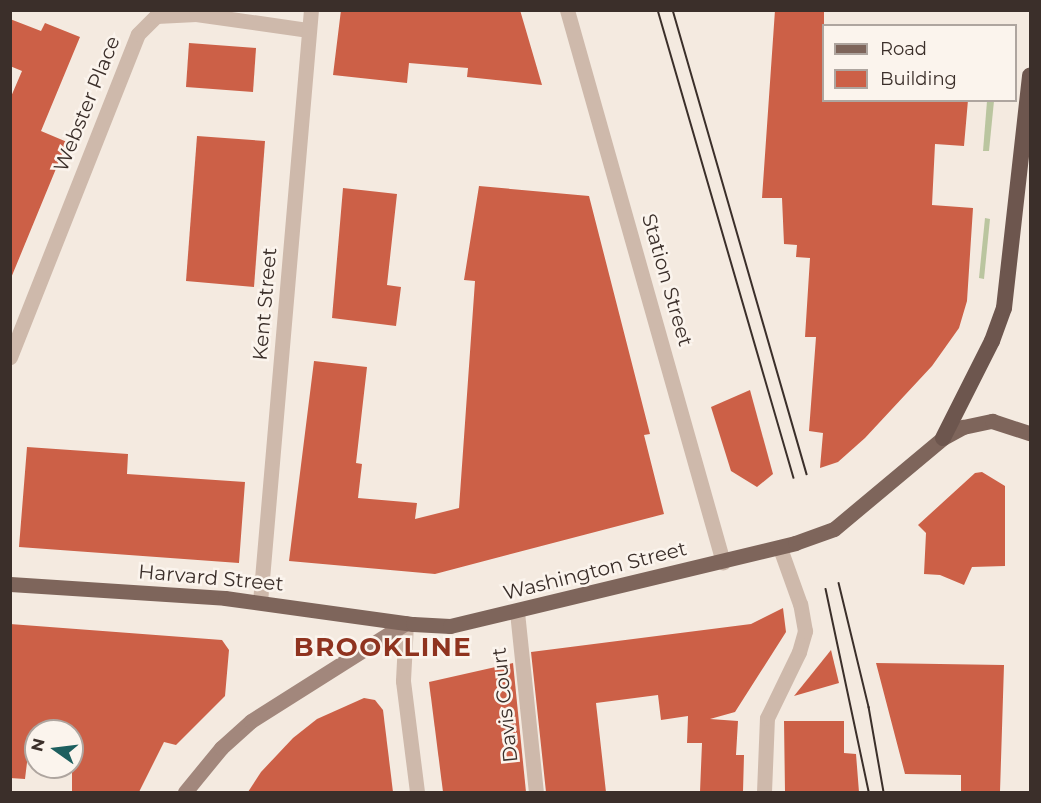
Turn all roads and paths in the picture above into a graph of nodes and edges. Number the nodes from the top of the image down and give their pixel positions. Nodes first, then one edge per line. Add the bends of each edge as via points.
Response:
1 (311, 10) edge
2 (567, 10) edge
3 (309, 30) junction
4 (1030, 75) edge
5 (10, 357) edge
6 (1030, 433) edge
7 (943, 438) junction
8 (780, 548) junction
9 (723, 562) junction
10 (10, 584) edge
11 (260, 602) junction
12 (517, 612) junction
13 (406, 623) junction
14 (185, 792) edge
15 (417, 792) edge
16 (536, 792) edge
17 (764, 792) edge

1 - 3 street, Kent Street
2 - 9 street, Station Street
3 - 5 street, Webster Place via 196,14 156,16 138,34
3 - 11 street, Kent Street
4 - 7 highway via 1004,308 992,341
6 - 7 main road, Washington Street via 983,421
7 - 8 main road, Washington Street, bridge via 834,529
8 - 9 main road, Washington Street
8 - 17 street via 800,604 804,631 799,652 767,718
9 - 12 main road, Washington Street
10 - 11 main road, Harvard Street
11 - 13 main road, Harvard Street
12 - 13 main road, Washington Street via 455,625
12 - 16 street, Davis Court
13 - 14 main road via 251,720 221,748
13 - 15 street via 403,681

